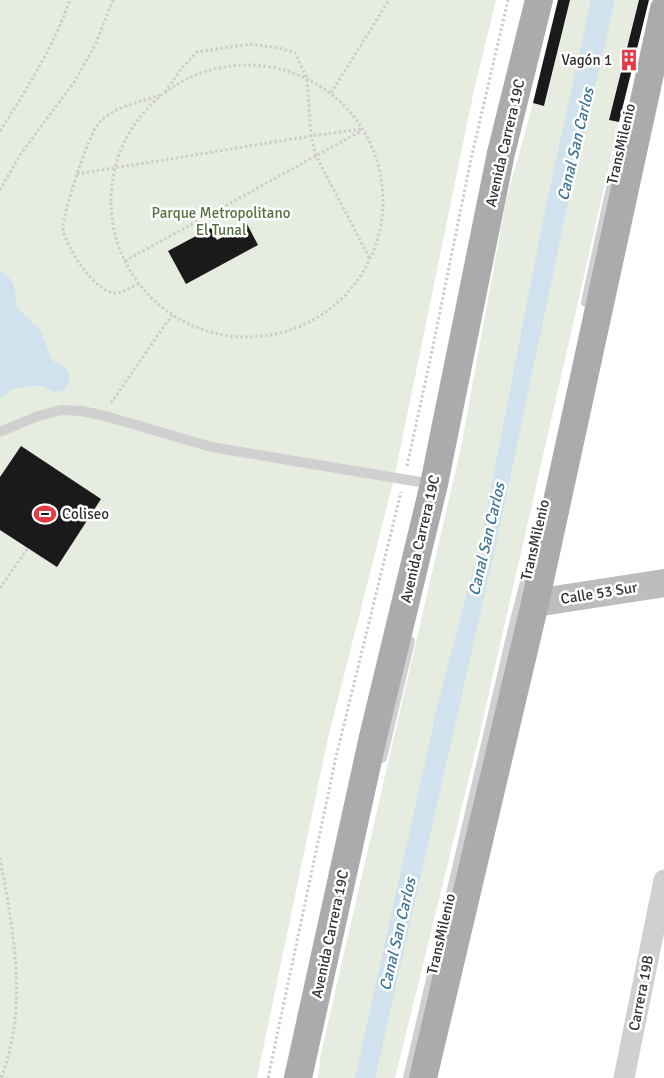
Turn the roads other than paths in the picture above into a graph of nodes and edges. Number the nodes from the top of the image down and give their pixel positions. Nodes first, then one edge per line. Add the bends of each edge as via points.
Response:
1 (539, 0) edge
2 (664, 9) edge
3 (625, 125) dead end
4 (585, 310) dead end
5 (0, 432) edge
6 (434, 484) junction
7 (534, 550) dead end
8 (664, 582) edge
9 (535, 603) junction
10 (413, 630) dead end
11 (379, 773) dead end
12 (664, 880) edge
13 (298, 1078) edge
14 (408, 1078) edge
15 (423, 1078) edge
16 (624, 1078) edge

1 - 6 main road, Avenida Carrera 19C via 502,153
2 - 9 main road
3 - 4 lane, TransMilenio
5 - 6 lane via 61,410 82,411 211,447
6 - 13 main road, Avenida Carrera 19C via 373,737
7 - 14 lane, TransMilenio via 507,652
8 - 9 street, Calle 53 Sur
9 - 15 main road
10 - 11 lane
12 - 16 street, Carrera 19B

